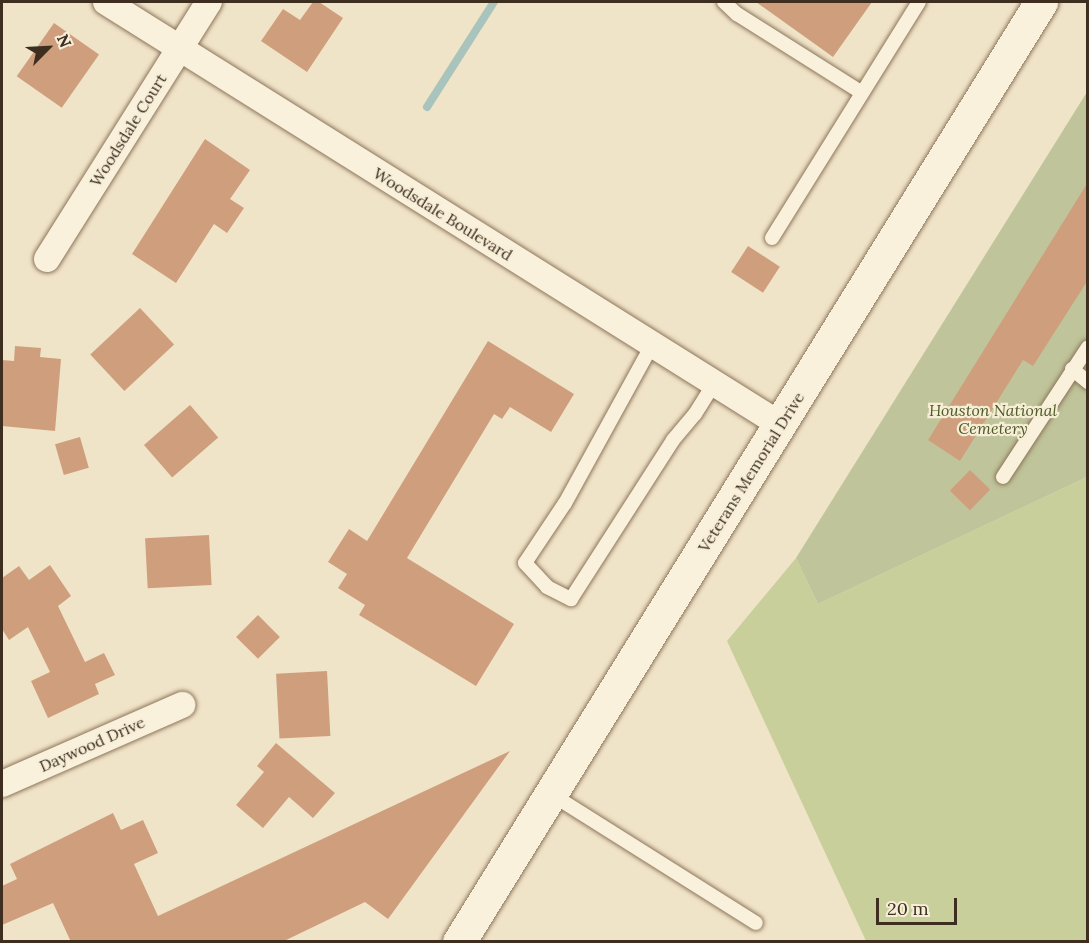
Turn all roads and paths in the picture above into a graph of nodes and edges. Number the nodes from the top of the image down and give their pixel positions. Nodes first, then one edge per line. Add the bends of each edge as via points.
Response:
1 (106, 2) edge
2 (209, 2) edge
3 (724, 2) edge
4 (919, 2) edge
5 (1034, 4) edge
6 (180, 49) junction
7 (861, 92) junction
8 (772, 238) dead end
9 (47, 259) dead end
10 (652, 345) junction
11 (1088, 347) edge
12 (1072, 369) junction
13 (1088, 382) edge
14 (714, 383) junction
15 (781, 425) junction
16 (1003, 477) dead end
17 (182, 705) dead end
18 (2, 781) edge
19 (552, 794) junction
20 (756, 923) dead end
21 (459, 942) edge

1 - 6 street, Woodsdale Boulevard
2 - 6 street, Woodsdale Court
3 - 7 lane
4 - 7 lane
5 - 15 main road, Veterans Memorial Drive
6 - 9 street, Woodsdale Court
6 - 10 street, Woodsdale Boulevard
7 - 8 lane
10 - 14 street, Woodsdale Boulevard
10 - 14 lane via 565,503 525,563 547,587 571,599
11 - 12 lane
12 - 13 lane
12 - 16 lane
14 - 15 street, Woodsdale Boulevard
15 - 19 main road, Veterans Memorial Drive
17 - 18 street, Daywood Drive
19 - 20 lane
19 - 21 main road, Veterans Memorial Drive

